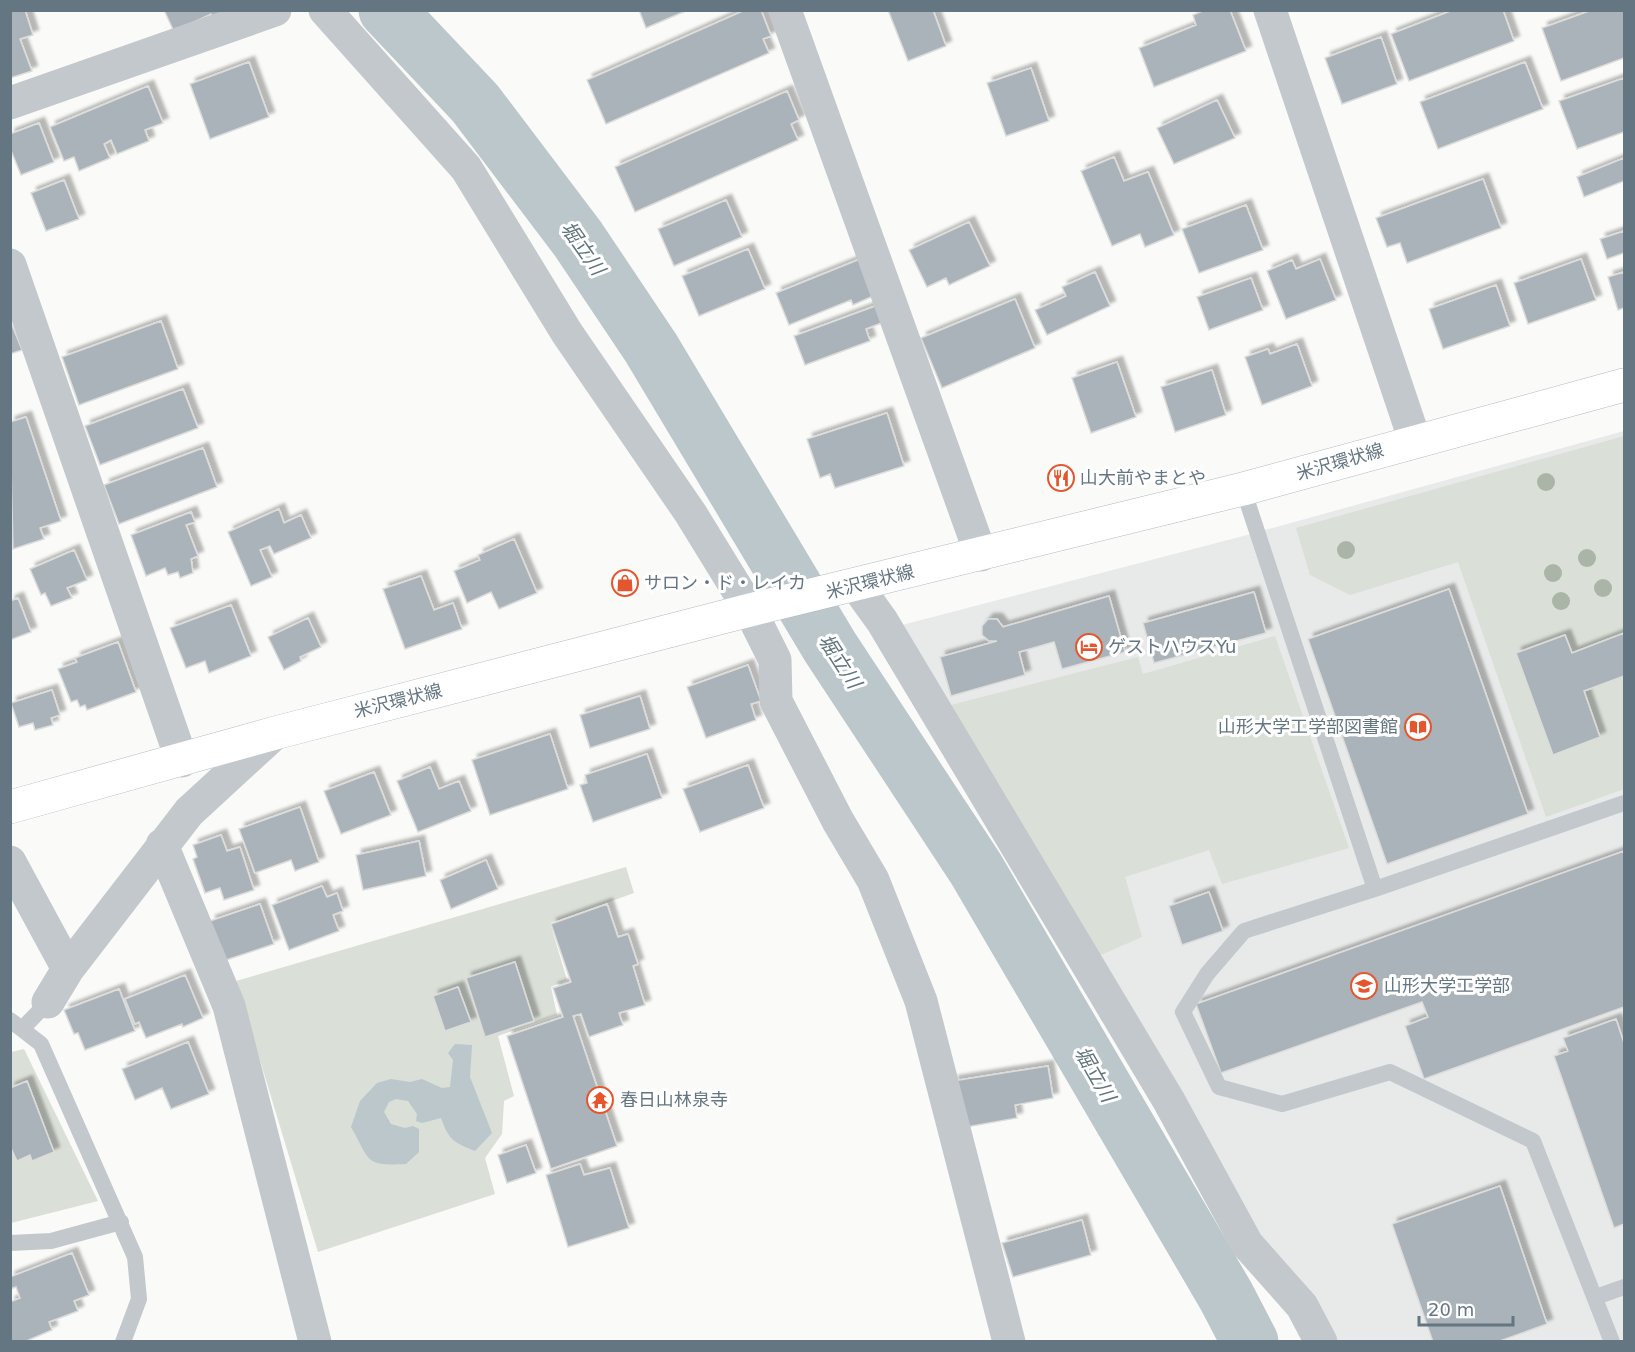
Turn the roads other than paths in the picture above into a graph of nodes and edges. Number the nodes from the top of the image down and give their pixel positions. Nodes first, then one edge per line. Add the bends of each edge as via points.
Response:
1 (275, 10) edge
2 (325, 10) edge
3 (785, 10) edge
4 (1270, 10) edge
5 (10, 103) edge
6 (10, 265) edge
7 (1624, 385) edge
8 (1415, 441) junction
9 (1242, 489) junction
10 (981, 555) junction
11 (852, 586) junction
12 (756, 610) junction
13 (275, 733) junction
14 (182, 761) junction
15 (1624, 803) edge
16 (10, 807) edge
17 (162, 845) junction
18 (10, 862) edge
19 (1375, 889) junction
20 (68, 969) junction
21 (48, 1002) joint
22 (16, 1025) edge
23 (121, 1221) junction
24 (10, 1243) edge
25 (1624, 1287) edge
26 (1596, 1297) junction
27 (123, 1341) edge
28 (315, 1341) edge
29 (1009, 1341) edge
30 (1321, 1341) edge
31 (1612, 1341) edge

1 - 5 street
2 - 12 street via 466,168 567,333
3 - 10 street
4 - 8 street
6 - 14 street
7 - 8 main road, 米沢環状線
8 - 9 main road, 米沢環状線
9 - 10 main road, 米沢環状線
9 - 19 lane
10 - 11 main road, 米沢環状線
11 - 12 main road, 米沢環状線
11 - 30 street via 882,621 1097,979 1247,1244 1302,1306
12 - 13 main road, 米沢環状線
12 - 29 street via 775,660 776,701 838,822 873,880 921,1001
13 - 14 main road, 米沢環状線
13 - 17 street via 189,812
14 - 16 main road, 米沢環状線
15 - 19 lane
17 - 20 street
17 - 28 street via 229,1006
18 - 20 street
19 - 26 lane via 1244,931 1207,974 1183,1012 1219,1087 1282,1104 1390,1072 1533,1141
20 - 21 street
21 - 22 lane
22 - 23 lane via 40,1044
23 - 24 lane via 51,1241
23 - 27 lane via 135,1257 140,1299
25 - 26 lane
26 - 31 lane

